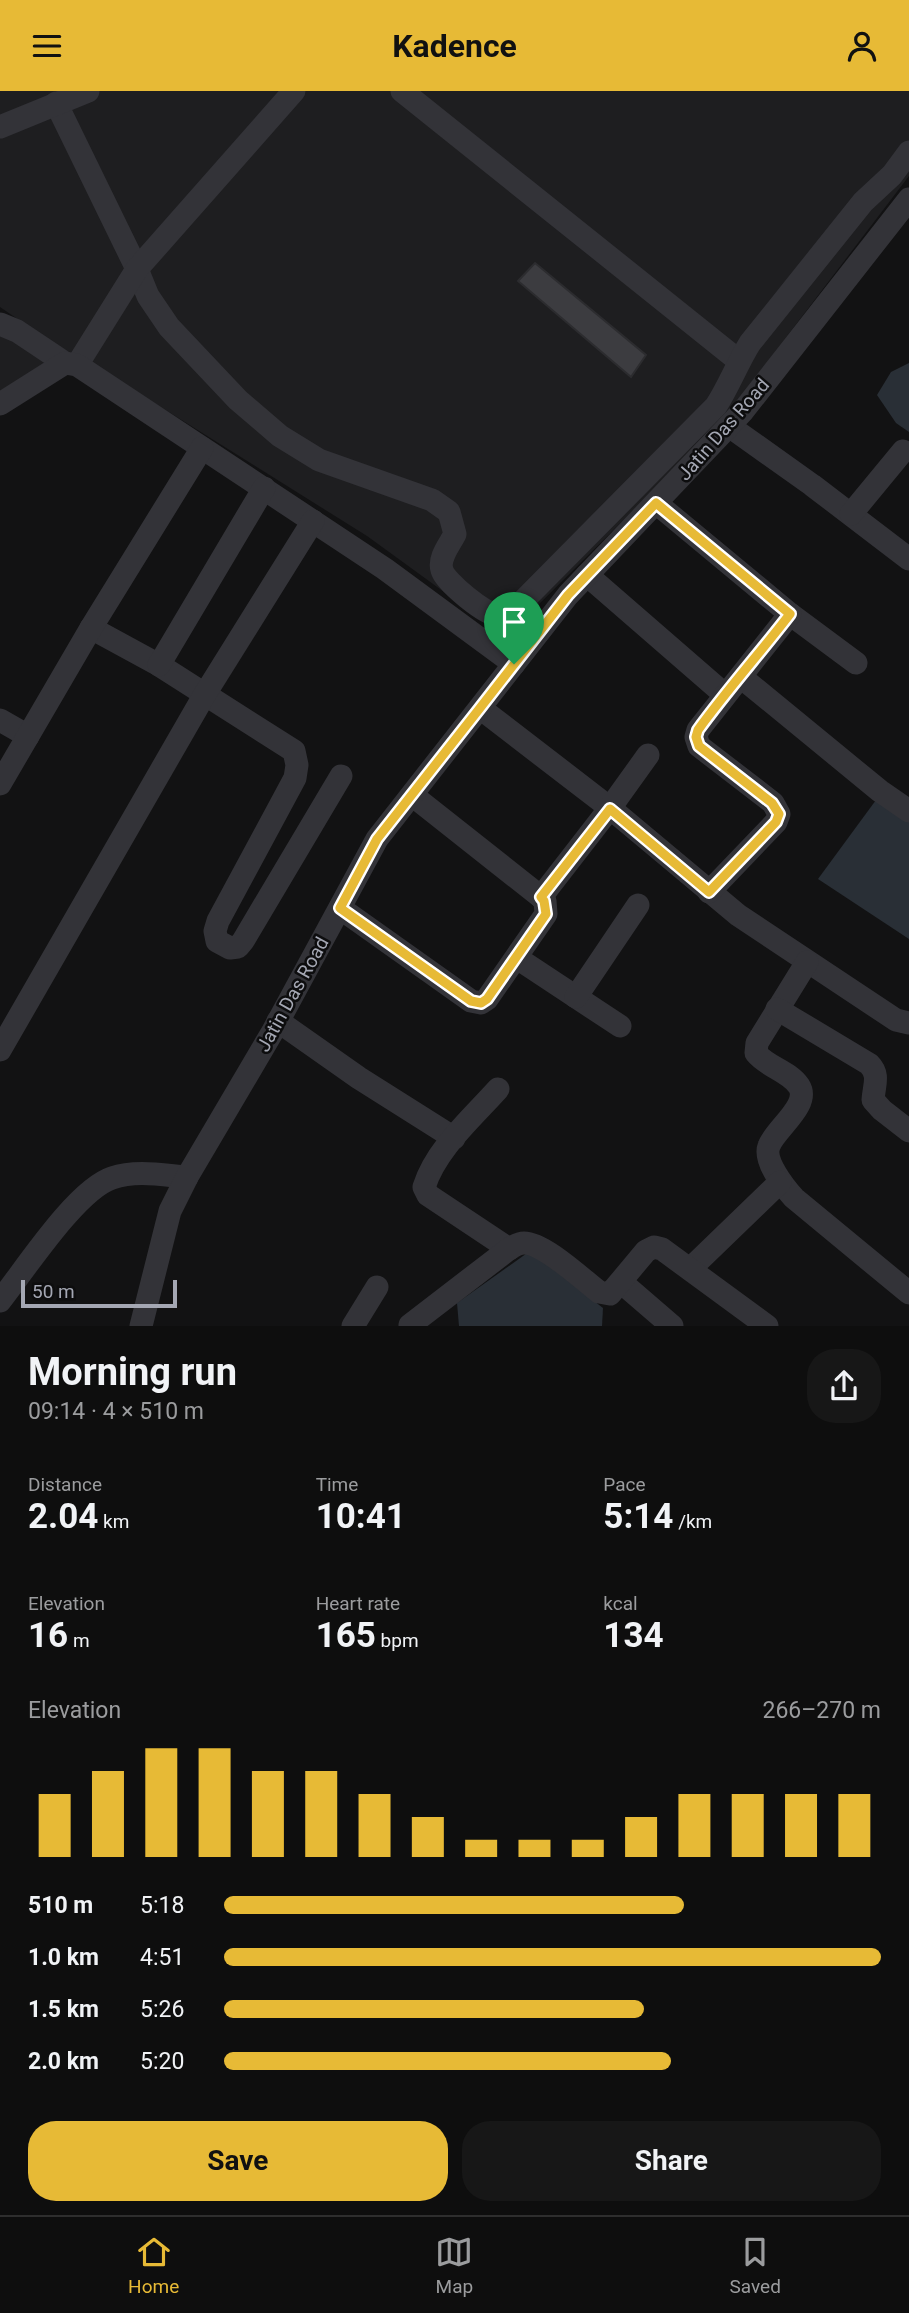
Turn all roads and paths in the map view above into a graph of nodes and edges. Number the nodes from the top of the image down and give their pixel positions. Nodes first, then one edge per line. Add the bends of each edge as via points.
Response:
1 (88, 91) edge
2 (294, 91) edge
3 (402, 91) edge
4 (56, 103) junction
5 (0, 127) edge
6 (909, 152) edge
7 (909, 199) edge
8 (137, 269) junction
9 (0, 324) edge
10 (739, 361) junction
11 (71, 364) junction
12 (0, 404) edge
13 (729, 426) junction
14 (202, 448) junction
15 (903, 451) dead end
16 (264, 488) junction
17 (656, 503) junction
18 (851, 514) junction
19 (313, 521) junction
20 (909, 559) edge
21 (587, 575) junction
22 (790, 614) junction
23 (91, 628) junction
24 (856, 663) dead end
25 (514, 664) junction
26 (159, 665) junction
27 (741, 677) junction
28 (205, 694) junction
29 (724, 694) junction
30 (480, 708) junction
31 (0, 720) edge
32 (28, 736) junction
33 (648, 755) dead end
34 (341, 776) dead end
35 (0, 784) edge
36 (412, 795) junction
37 (610, 809) junction
38 (909, 811) edge
39 (709, 892) junction
40 (541, 897) junction
41 (638, 905) dead end
42 (340, 908) junction
43 (517, 958) junction
44 (807, 963) junction
45 (576, 997) junction
46 (777, 1009) junction
47 (278, 1021) junction
48 (909, 1023) edge
49 (620, 1026) dead end
50 (0, 1050) edge
51 (498, 1089) dead end
52 (909, 1131) edge
53 (454, 1138) junction
54 (187, 1177) junction
55 (780, 1182) junction
56 (509, 1249) junction
57 (690, 1269) junction
58 (621, 1282) junction
59 (377, 1287) dead end
60 (909, 1293) edge
61 (0, 1301) edge
62 (410, 1325) edge
63 (141, 1326) edge
64 (353, 1326) edge
65 (672, 1326) edge
66 (767, 1326) edge

1 - 4 street
2 - 8 street
3 - 10 street
4 - 5 street
4 - 8 street
6 - 10 street via 863,202
7 - 13 street, Jatin Das Road
8 - 10 street via 169,327 238,400 280,436 319,460 432,500 449,512 455,534 441,569 488,613 498,615 522,601 716,406
8 - 11 street
9 - 11 street
11 - 12 street
11 - 14 street
13 - 17 street, Jatin Das Road
13 - 18 street
14 - 16 street
14 - 23 street
15 - 18 street
16 - 19 street
16 - 26 street
17 - 21 street, Jatin Das Road
17 - 22 street
18 - 20 street
19 - 25 street
19 - 28 street
21 - 25 street, Jatin Das Road
21 - 29 street
22 - 24 street
22 - 27 street
23 - 26 street
23 - 32 street
25 - 30 street, Jatin Das Road
26 - 28 street
27 - 29 street
27 - 38 street
28 - 34 street via 294,751 297,765 295,778 218,921 218,941 230,948 243,941
28 - 50 street
29 - 39 street via 698,730 699,746 772,803 779,814
30 - 36 street, Jatin Das Road
30 - 37 street
31 - 32 street
32 - 35 street
33 - 37 street
36 - 40 street
36 - 42 street, Jatin Das Road via 377,839
37 - 39 street
37 - 40 street
39 - 44 street
40 - 43 street via 546,914
41 - 45 street
42 - 43 street via 471,1001 487,999
42 - 47 street, Jatin Das Road
43 - 45 street
44 - 46 street
44 - 48 street via 896,1020
45 - 49 street
46 - 52 street via 869,1064 877,1080 873,1100
46 - 55 street via 756,1053 791,1078 802,1096 769,1146
47 - 53 street
47 - 54 street, Jatin Das Road
51 - 53 street
53 - 56 street via 428,1173 424,1187 428,1195
54 - 61 street via 142,1173 110,1178 67,1214
54 - 63 street, Jatin Das Road via 170,1211
55 - 57 street
55 - 60 street
56 - 58 street via 527,1242 540,1247 599,1292 610,1294
56 - 62 street
57 - 58 street via 654,1247
57 - 66 street
58 - 65 street
59 - 64 street

